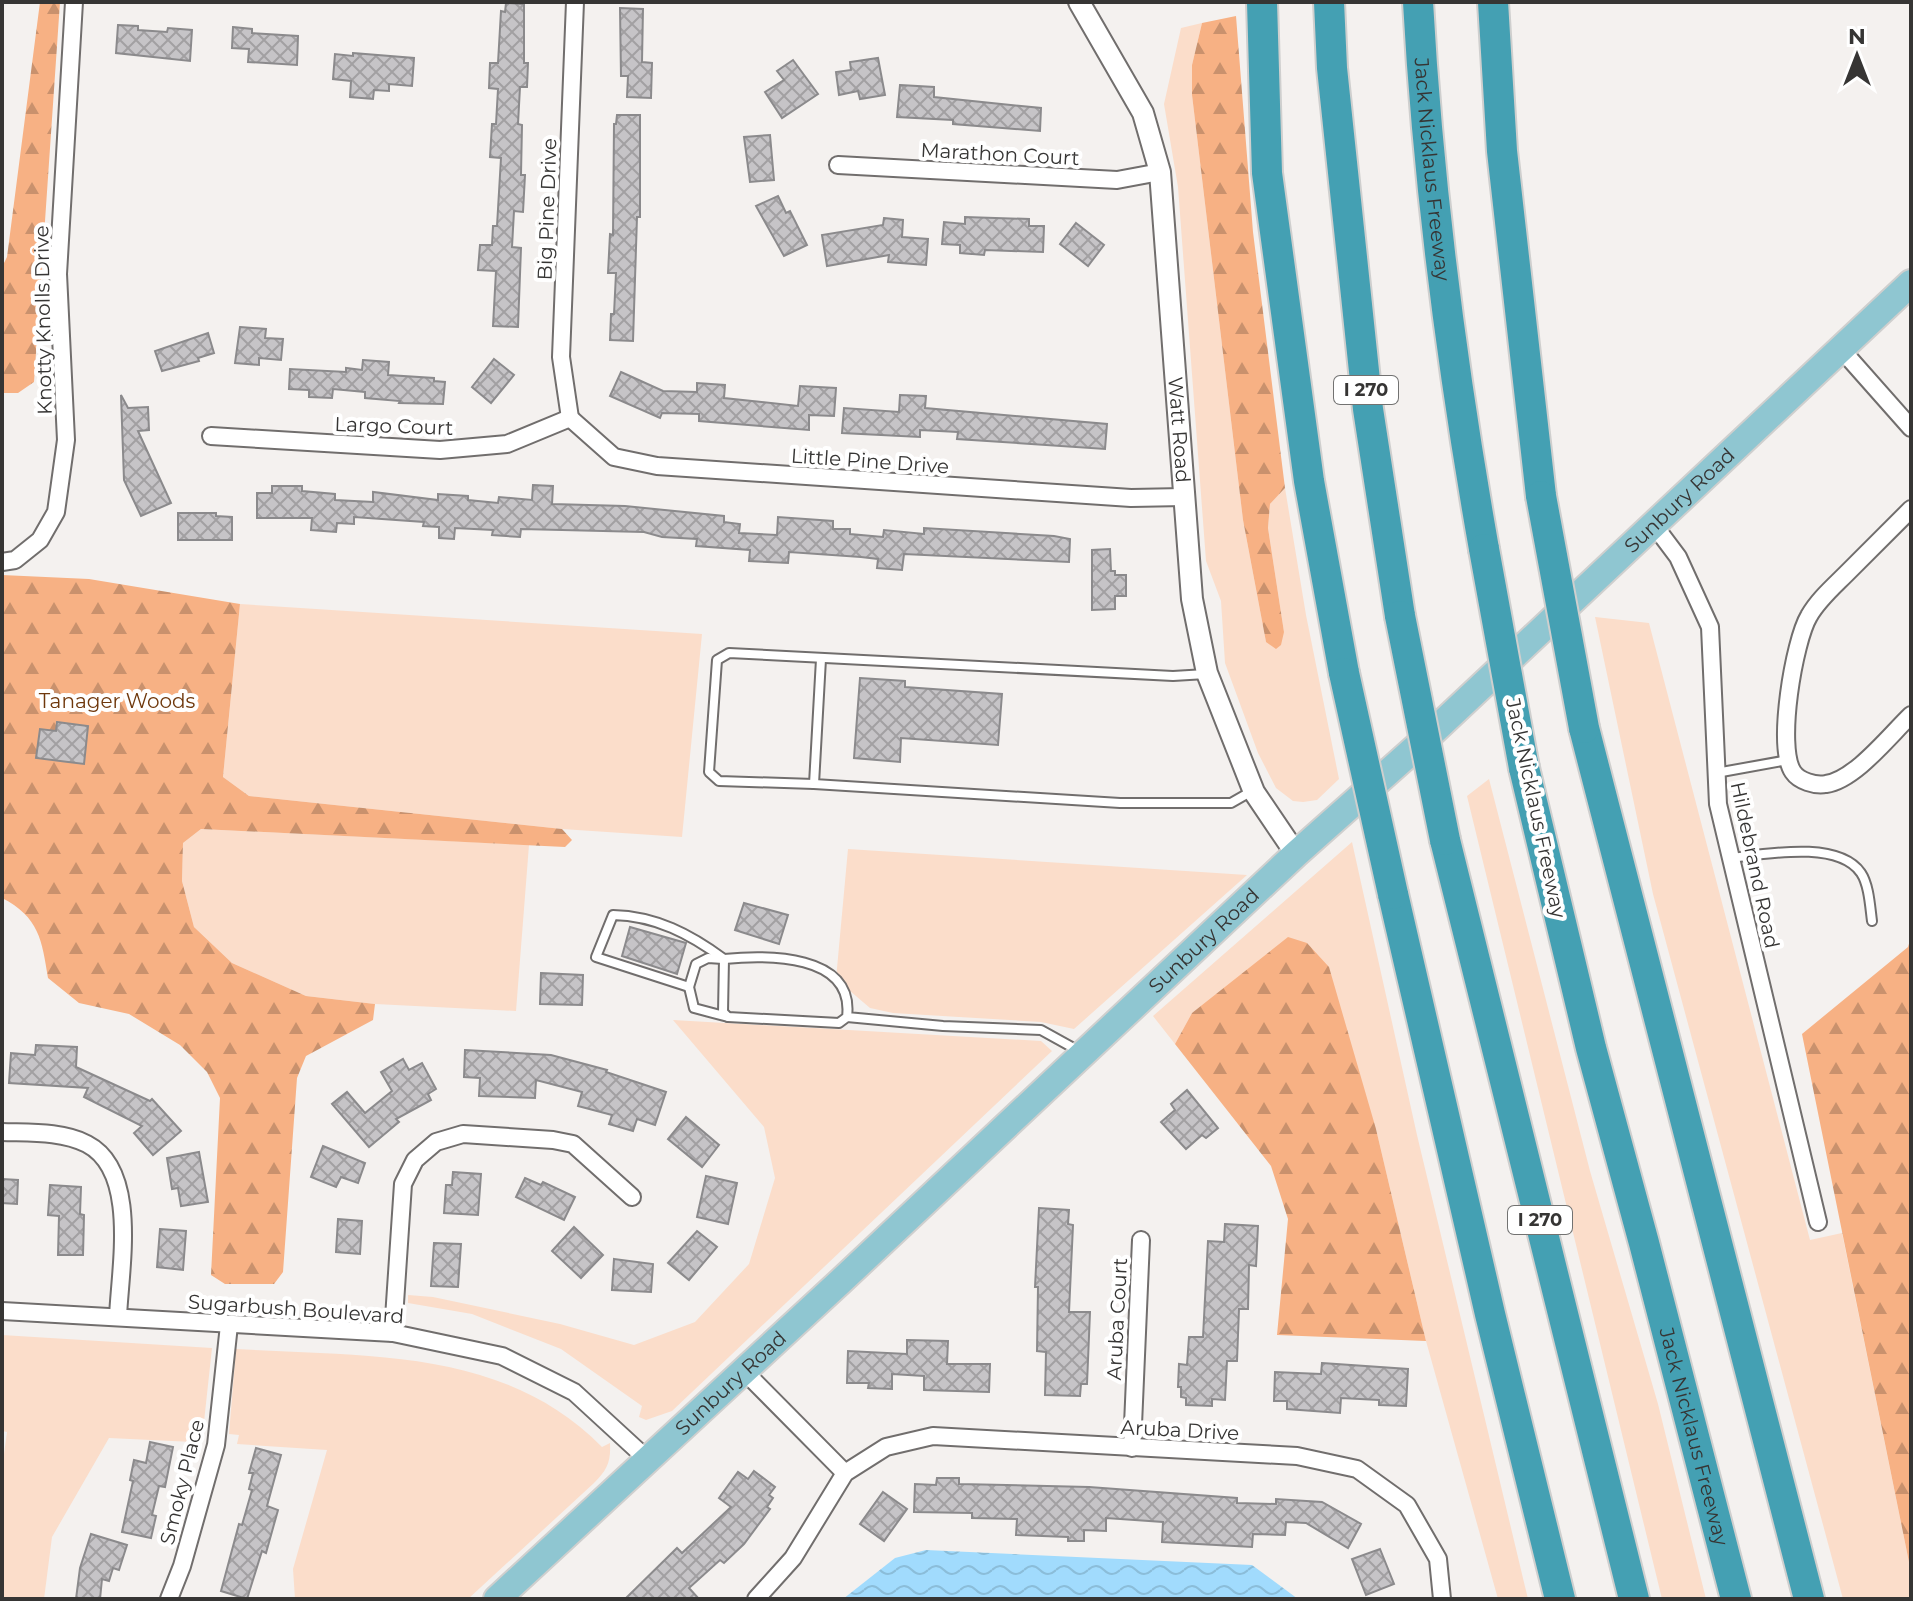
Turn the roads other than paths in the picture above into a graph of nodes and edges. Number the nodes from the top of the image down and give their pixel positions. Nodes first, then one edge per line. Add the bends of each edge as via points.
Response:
1 (74, 2) edge
2 (575, 2) edge
3 (1079, 2) edge
4 (1262, 2) edge
5 (1329, 2) edge
6 (1418, 2) edge
7 (1493, 2) edge
8 (838, 165) dead end
9 (1160, 172) junction
10 (1911, 283) edge
11 (1841, 349) junction
12 (570, 418) junction
13 (1911, 428) edge
14 (211, 436) dead end
15 (1184, 497) junction
16 (1911, 509) edge
17 (1654, 525) junction
18 (2, 562) edge
19 (821, 659) junction
20 (1207, 673) junction
21 (1911, 715) edge
22 (1788, 760) junction
23 (1716, 773) junction
24 (814, 784) junction
25 (1254, 790) junction
26 (1296, 854) junction
27 (1730, 858) junction
28 (1872, 921) dead end
29 (724, 959) junction
30 (689, 987) junction
31 (728, 1017) junction
32 (847, 1017) junction
33 (1083, 1053) junction
34 (2, 1132) edge
35 (632, 1197) dead end
36 (1818, 1222) dead end
37 (1141, 1240) dead end
38 (2, 1311) edge
39 (118, 1317) junction
40 (229, 1325) junction
41 (393, 1333) junction
42 (744, 1371) junction
43 (1132, 1448) junction
44 (648, 1460) junction
45 (845, 1473) junction
46 (169, 1599) edge
47 (497, 1599) edge
48 (756, 1599) edge
49 (1442, 1599) edge
50 (1560, 1599) edge
51 (1634, 1599) edge
52 (1736, 1599) edge
53 (1809, 1599) edge

1 - 18 street, Knotty Knolls Drive via 58,274 66,440 56,512 40,540 15,560
2 - 12 street, Big Pine Drive via 561,357
3 - 9 street, Watt Road via 1143,113
4 - 50 highway, bridge via 1267,173 1309,481 1344,673
5 - 51 highway, I 270, bridge via 1368,409 1400,616 1445,840
6 - 52 highway, Jack Nicklaus Freeway, bridge via 1457,393 1524,768 1591,1048
7 - 53 highway, bridge via 1502,151 1541,496 1584,728
8 - 9 street, Marathon Court via 1117,180
9 - 15 street, Watt Road
10 - 11 main road, Sunbury Road
11 - 13 street
11 - 17 main road, Sunbury Road
12 - 14 street, Largo Court via 507,444 440,450
12 - 15 street, Little Pine Drive via 614,457 657,466 1131,498
15 - 20 street, Watt Road via 1192,599
16 - 22 street via 1823,597 1803,627 1787,704
17 - 23 street, Hildebrand Road via 1678,557 1710,627
17 - 26 main road, Sunbury Road
19 - 20 lane via 1173,676
19 - 24 lane
19 - 24 lane via 729,653 717,660 709,772 719,781
20 - 25 street, Watt Road
21 - 22 street via 1837,780 1803,780
22 - 23 lane
23 - 27 street, Hildebrand Road
24 - 25 lane via 1120,803 1231,803
25 - 26 street, Watt Road
26 - 33 main road, Sunbury Road
27 - 28 lane via 1815,853 1846,859 1862,873
27 - 36 street, Hildebrand Road
29 - 30 lane via 696,964
29 - 30 lane via 691,935 635,916 613,915 596,957
29 - 31 lane via 723,1012
29 - 32 lane via 755,956 806,961 821,968 842,988 849,1002
30 - 31 lane via 694,1008
31 - 32 lane via 839,1023
32 - 33 lane via 1041,1030
33 - 42 main road, Sunbury Road
34 - 39 street via 55,1134 89,1144 113,1169 122,1196
35 - 41 street via 573,1144 463,1134 436,1142 415,1160 403,1184
37 - 43 street, Aruba Court
38 - 39 street, Sugarbush Boulevard
39 - 40 street, Sugarbush Boulevard
40 - 41 street, Sugarbush Boulevard
40 - 46 street, Smoky Place via 216,1445
41 - 44 street, Sugarbush Boulevard via 502,1356 574,1392
42 - 44 main road, Sunbury Road
42 - 45 street
43 - 45 street, Aruba Drive via 933,1436 886,1447
43 - 49 street, Aruba Drive via 1297,1456 1357,1469 1407,1505 1438,1559
44 - 47 main road, Sunbury Road
45 - 48 street via 793,1558

